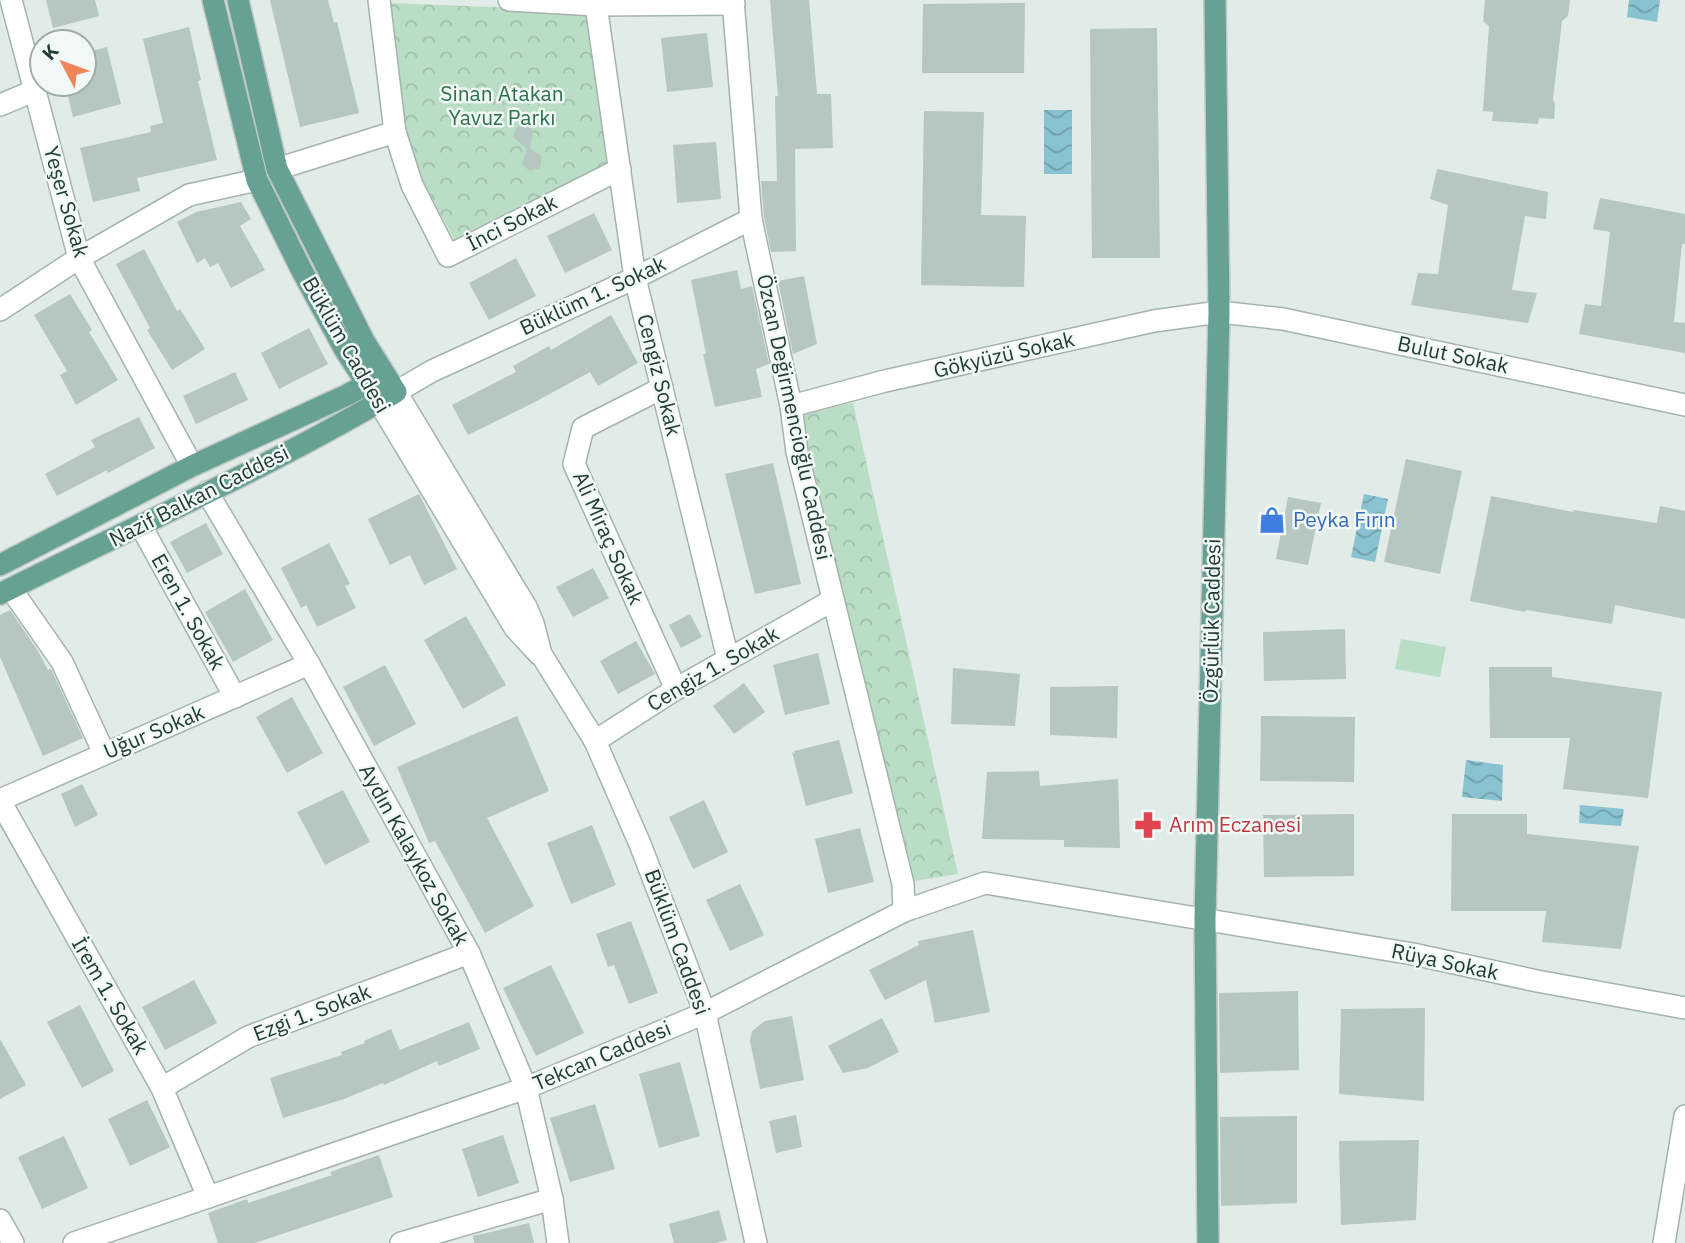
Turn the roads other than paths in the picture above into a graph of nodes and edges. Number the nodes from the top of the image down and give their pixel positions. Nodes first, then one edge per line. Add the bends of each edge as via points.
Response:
1 (11, 0) edge
2 (213, 0) edge
3 (238, 0) edge
4 (379, 0) edge
5 (509, 0) edge
6 (1215, 0) edge
7 (734, 2) edge
8 (596, 5) junction
9 (28, 61) edge
10 (28, 93) edge
11 (38, 98) edge
12 (0, 105) edge
13 (395, 132) junction
14 (277, 169) junction
15 (620, 169) junction
16 (257, 180) junction
17 (751, 219) junction
18 (79, 258) junction
19 (635, 278) junction
20 (0, 310) edge
21 (1219, 312) junction
22 (382, 388) junction
23 (662, 388) junction
24 (1685, 405) edge
25 (792, 406) junction
26 (192, 467) junction
27 (207, 492) junction
28 (141, 526) junction
29 (1, 562) edge
30 (5, 592) edge
31 (834, 600) junction
32 (728, 659) junction
33 (309, 664) junction
34 (676, 689) junction
35 (234, 697) junction
36 (594, 741) junction
37 (104, 753) junction
38 (0, 800) edge
39 (904, 911) junction
40 (1205, 919) junction
41 (469, 953) junction
42 (1685, 1008) edge
43 (705, 1013) junction
44 (162, 1088) junction
45 (526, 1088) junction
46 (1685, 1116) edge
47 (208, 1197) junction
48 (552, 1199) junction
49 (0, 1220) edge
50 (13, 1243) edge
51 (74, 1243) edge
52 (401, 1243) edge
53 (558, 1243) edge
54 (756, 1243) edge
55 (1208, 1243) edge
56 (1664, 1243) edge

1 - 9 street, Yeşer Sokak
2 - 16 main road, Büklüm Caddesi
3 - 14 main road, Büklüm Caddesi
4 - 13 street
5 - 8 street
6 - 21 main road, Özgürlük Caddesi
7 - 8 street
7 - 17 street, Özcan Değirmencioğlu Caddesi
8 - 15 street, Cengiz Sokak
10 - 12 street
11 - 18 street, Yeşer Sokak
13 - 14 street
13 - 15 street, İnci Sokak via 412,185 448,256
14 - 22 main road, Büklüm Caddesi via 364,341
15 - 19 street, Cengiz Sokak
16 - 18 street via 189,195
16 - 22 main road, Büklüm Caddesi via 345,349
17 - 19 street, Büklüm 1. Sokak
17 - 25 street, Özcan Değirmencioğlu Caddesi
18 - 20 street
18 - 26 street, Yeşer Sokak
19 - 22 street, Büklüm 1. Sokak via 432,371
19 - 23 street, Cengiz Sokak
21 - 24 street, Bulut Sokak via 1283,319
21 - 25 street, Gökyüzü Sokak via 1154,321
21 - 40 main road, Özgürlük Caddesi
22 - 26 main road, Nazif Balkan Caddesi
22 - 27 main road, Nazif Balkan Caddesi via 348,420
22 - 36 street, Büklüm Caddesi via 526,607 545,660
23 - 32 street, Cengiz Sokak
23 - 34 street, Ali Miraç Sokak via 583,428 574,464
25 - 31 street, Özcan Değirmencioğlu Caddesi via 797,452
26 - 29 main road, Nazif Balkan Caddesi
27 - 28 main road, Nazif Balkan Caddesi
27 - 33 street, Aydın Kalaykoz Sokak
28 - 30 main road, Nazif Balkan Caddesi
28 - 35 street, Eren 1. Sokak
30 - 37 street via 62,662
31 - 32 street, Cengiz 1. Sokak
31 - 39 street, Özcan Değirmencioğlu Caddesi via 903,884
32 - 34 street, Cengiz 1. Sokak
33 - 35 street, Uğur Sokak
33 - 41 street, Aydın Kalaykoz Sokak
34 - 36 street, Cengiz 1. Sokak
35 - 37 street, Uğur Sokak
36 - 43 street, Büklüm Caddesi via 640,844
37 - 38 street, Uğur Sokak
38 - 44 street, İrem 1. Sokak
39 - 40 street, Tekcan Caddesi via 985,883
39 - 43 street, Tekcan Caddesi
40 - 42 street, Rüya Sokak via 1413,954
40 - 55 main road, Özgürlük Caddesi
41 - 44 street, Ezgi 1. Sokak via 248,1037
41 - 45 street, Aydın Kalaykoz Sokak
43 - 45 street, Tekcan Caddesi
43 - 54 street, Büklüm Caddesi
44 - 47 street, İrem 1. Sokak
45 - 47 street, Tekcan Caddesi
45 - 48 street, Aydın Kalaykoz Sokak
46 - 56 street
47 - 51 street, Tekcan Caddesi
48 - 52 street
48 - 53 street, Aydın Kalaykoz Sokak
49 - 50 street

